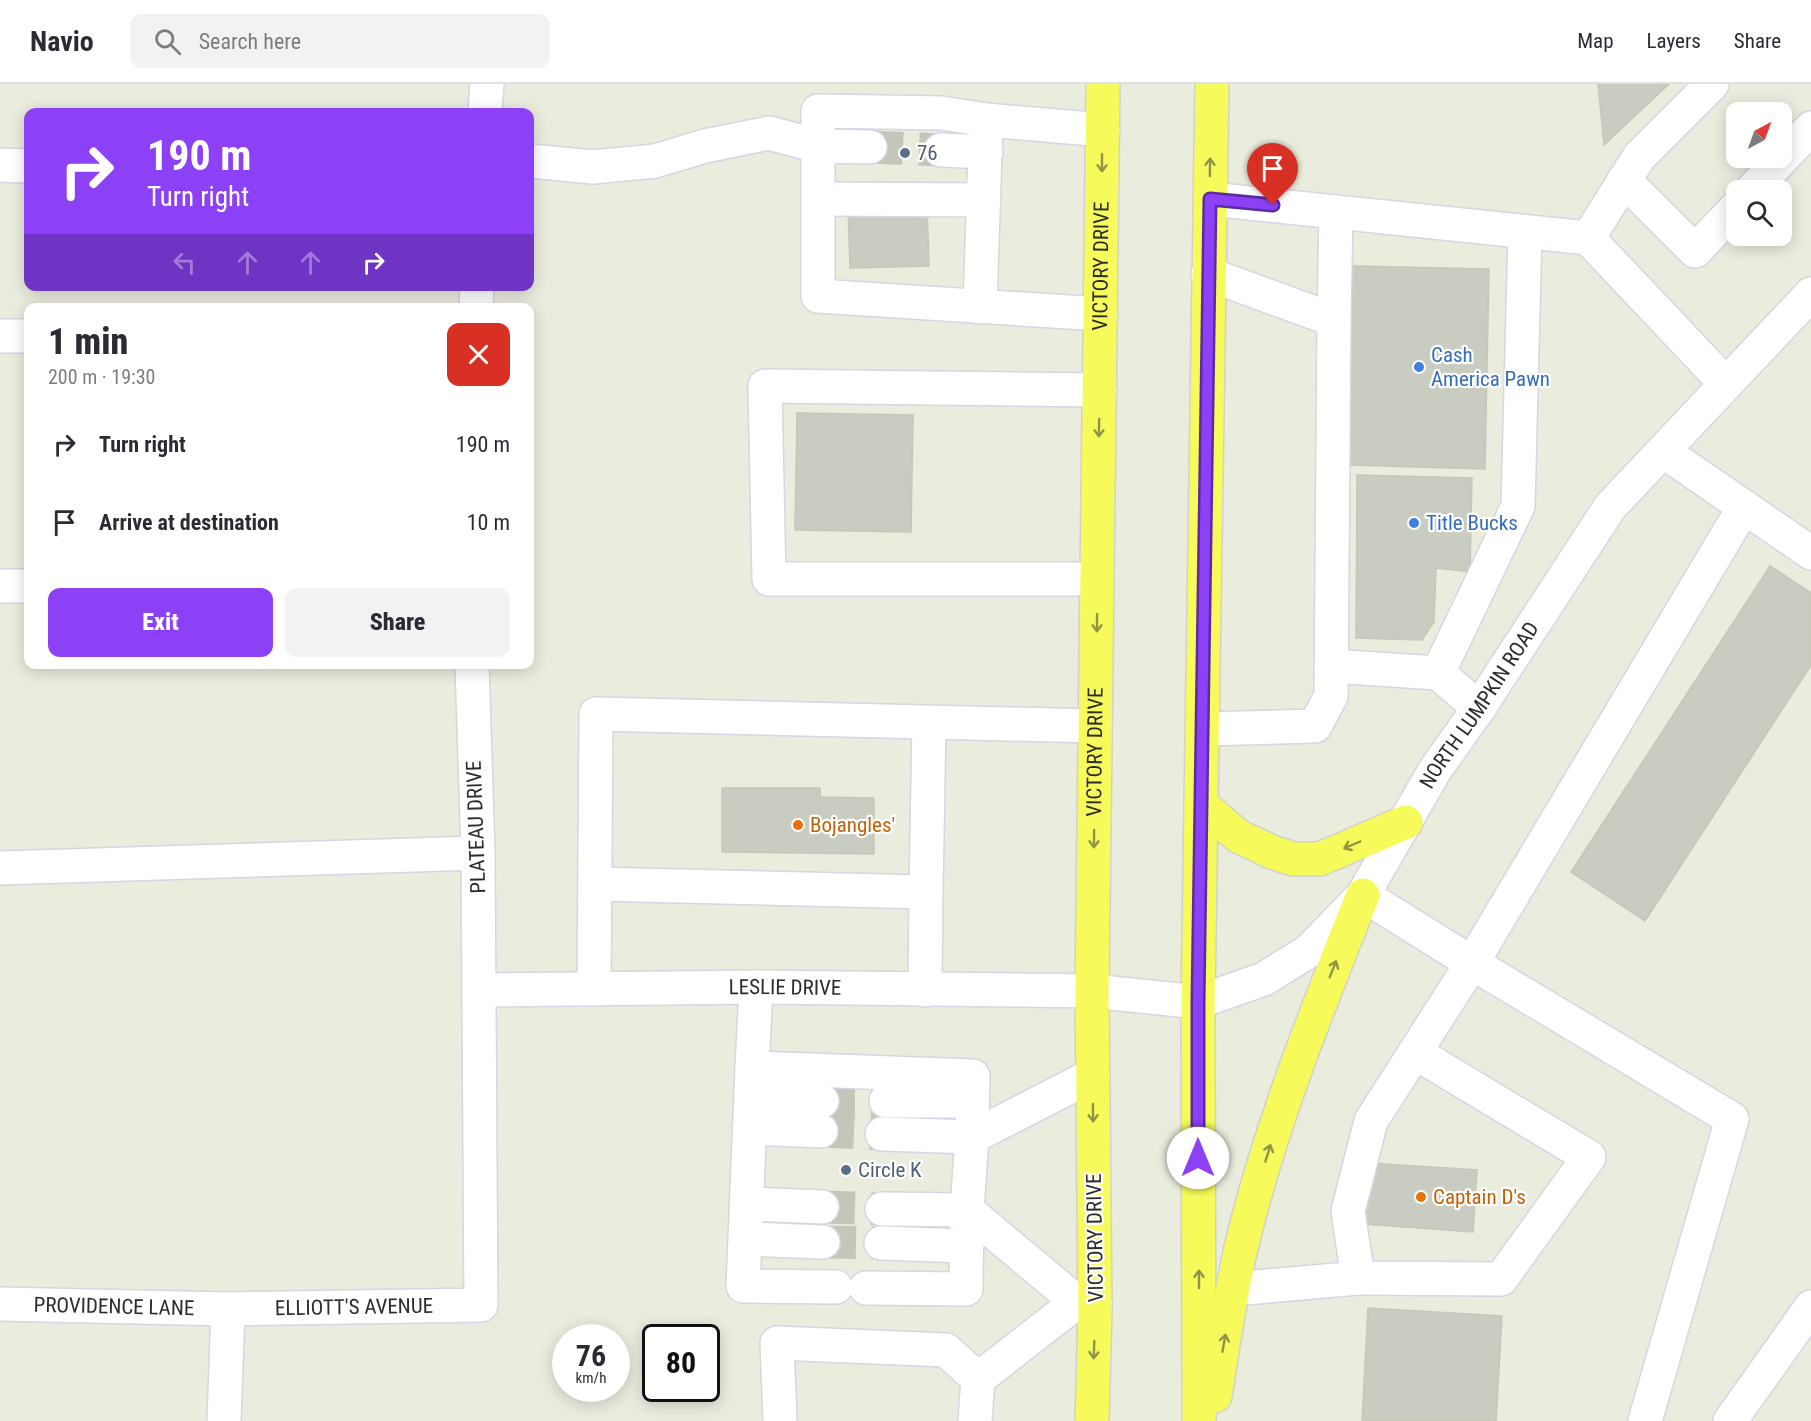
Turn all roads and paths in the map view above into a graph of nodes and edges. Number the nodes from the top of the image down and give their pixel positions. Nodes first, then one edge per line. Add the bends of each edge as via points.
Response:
1 (487, 84) edge
2 (1103, 84) edge
3 (1212, 84) edge
4 (1712, 84) edge
5 (485, 108) edge
6 (1811, 128) edge
7 (1103, 130) junction
8 (986, 136) junction
9 (818, 146) junction
10 (870, 147) tunnel mouth
11 (941, 150) tunnel mouth
12 (534, 161) edge
13 (0, 165) edge
14 (24, 166) edge
15 (1624, 180) junction
16 (1762, 180) edge
17 (818, 199) junction
18 (1210, 199) junction
19 (984, 200) junction
20 (1336, 212) junction
21 (1726, 219) edge
22 (1525, 232) junction
23 (1588, 238) junction
24 (1208, 273) junction
25 (1811, 294) edge
26 (980, 307) junction
27 (1101, 314) junction
28 (1334, 320) junction
29 (0, 336) edge
30 (24, 336) edge
31 (1726, 384) junction
32 (1100, 390) junction
33 (1663, 451) junction
34 (1744, 507) junction
35 (1811, 552) edge
36 (1097, 579) junction
37 (0, 586) edge
38 (24, 586) edge
39 (1331, 666) junction
40 (472, 669) edge
41 (1438, 673) junction
42 (1479, 708) junction
43 (929, 723) junction
44 (1095, 726) junction
45 (1202, 729) junction
46 (1201, 804) junction
47 (1406, 822) junction
48 (478, 853) junction
49 (0, 868) edge
50 (595, 884) junction
51 (926, 892) junction
52 (1363, 895) junction
53 (1472, 963) junction
54 (756, 987) junction
55 (594, 989) junction
56 (479, 990) junction
57 (925, 990) junction
58 (1092, 991) junction
59 (1198, 1002) junction
60 (1416, 1053) junction
61 (1093, 1075) junction
62 (752, 1081) junction
63 (886, 1101) tunnel mouth
64 (972, 1101) junction
65 (750, 1128) junction
66 (882, 1134) tunnel mouth
67 (972, 1137) junction
68 (748, 1204) junction
69 (822, 1207) tunnel mouth
70 (882, 1209) tunnel mouth
71 (967, 1210) junction
72 (746, 1239) junction
73 (823, 1242) tunnel mouth
74 (881, 1243) tunnel mouth
75 (967, 1246) junction
76 (1358, 1278) junction
77 (1234, 1289) junction
78 (1086, 1303) junction
79 (0, 1304) edge
80 (481, 1305) joint
81 (1811, 1307) edge
82 (228, 1309) junction
83 (978, 1379) junction
84 (224, 1421) edge
85 (780, 1421) edge
86 (975, 1421) edge
87 (1092, 1421) edge
88 (1199, 1421) edge
89 (1211, 1421) edge
90 (1645, 1421) edge
91 (1730, 1421) edge

1 - 5 street
2 - 7 highway, VICTORY DRIVE
18 -> 3 highway
4 - 15 street via 1639,157
6 - 16 street
7 - 8 street
7 -> 27 highway, VICTORY DRIVE
8 - 9 street via 942,113 818,111
8 - 11 street
8 - 19 street
9 - 10 street
9 - 12 street via 769,133 705,146 655,162 593,167
9 - 17 street
13 - 14 street
15 - 21 street via 1695,251
15 - 23 street
17 - 19 street
17 - 26 street via 818,296
18 - 20 street
18 - 24 highway
19 - 26 street
20 - 22 street
20 - 28 street
22 - 23 street
22 - 41 street via 1518,506
23 - 31 street
24 - 28 street
24 - 45 highway
25 - 31 street, NORTH LUMPKIN ROAD
26 - 27 street
27 - 32 highway, VICTORY DRIVE
28 - 39 street
29 - 30 street
31 - 33 street, NORTH LUMPKIN ROAD
32 -> 36 highway, VICTORY DRIVE
32 - 36 street via 765,386 769,579
33 - 34 street
33 - 42 street, NORTH LUMPKIN ROAD via 1610,507
34 - 35 street
34 - 53 street
36 -> 44 highway, VICTORY DRIVE
37 - 38 street
39 - 41 street
39 - 45 street via 1331,696 1315,726
40 - 48 street, PLATEAU DRIVE
41 - 42 street
42 - 47 street, NORTH LUMPKIN ROAD
43 - 44 street
43 - 50 street via 596,714
43 - 51 street
44 -> 58 highway, VICTORY DRIVE
45 - 46 highway
47 -> 46 highway via 1320,859 1293,860 1238,836
46 - 59 highway
47 - 52 street, NORTH LUMPKIN ROAD
48 - 49 street
48 - 56 street, PLATEAU DRIVE
50 - 51 street
50 - 55 street
51 - 57 street
52 - 53 street
52 - 59 street, NORTH LUMPKIN ROAD via 1309,951 1264,979
77 -> 52 highway via 1241,1248 1304,1042
53 - 60 street
53 - 90 street via 1732,1119
54 - 55 street, LESLIE DRIVE
54 - 57 street, LESLIE DRIVE
54 - 62 street
55 - 56 street, LESLIE DRIVE
56 - 80 street, PLATEAU DRIVE
57 - 58 street, LESLIE DRIVE
58 - 59 street, NORTH LUMPKIN ROAD
58 - 61 highway, VICTORY DRIVE
88 -> 59 highway
60 - 76 street via 1371,1121 1348,1211
60 - 76 street via 1589,1157 1501,1279
61 - 67 street
61 -> 78 highway, VICTORY DRIVE
62 - 64 street via 973,1076
62 - 65 street
62 - 65 street via 822,1116
63 - 64 street
64 - 67 street
65 - 68 street
66 - 67 street
67 - 71 street
68 - 69 street
68 - 72 street
70 - 71 street
71 - 75 street
71 - 78 street
72 - 73 street
72 - 75 street via 743,1286 966,1289
74 - 75 street
76 - 77 street
89 -> 77 highway
78 - 83 street
78 -> 87 highway, VICTORY DRIVE
79 - 82 street, PROVIDENCE LANE
80 - 82 street, ELLIOTT'S AVENUE
81 - 91 street
82 - 84 street
83 - 85 street via 945,1350 777,1342
83 - 86 street

